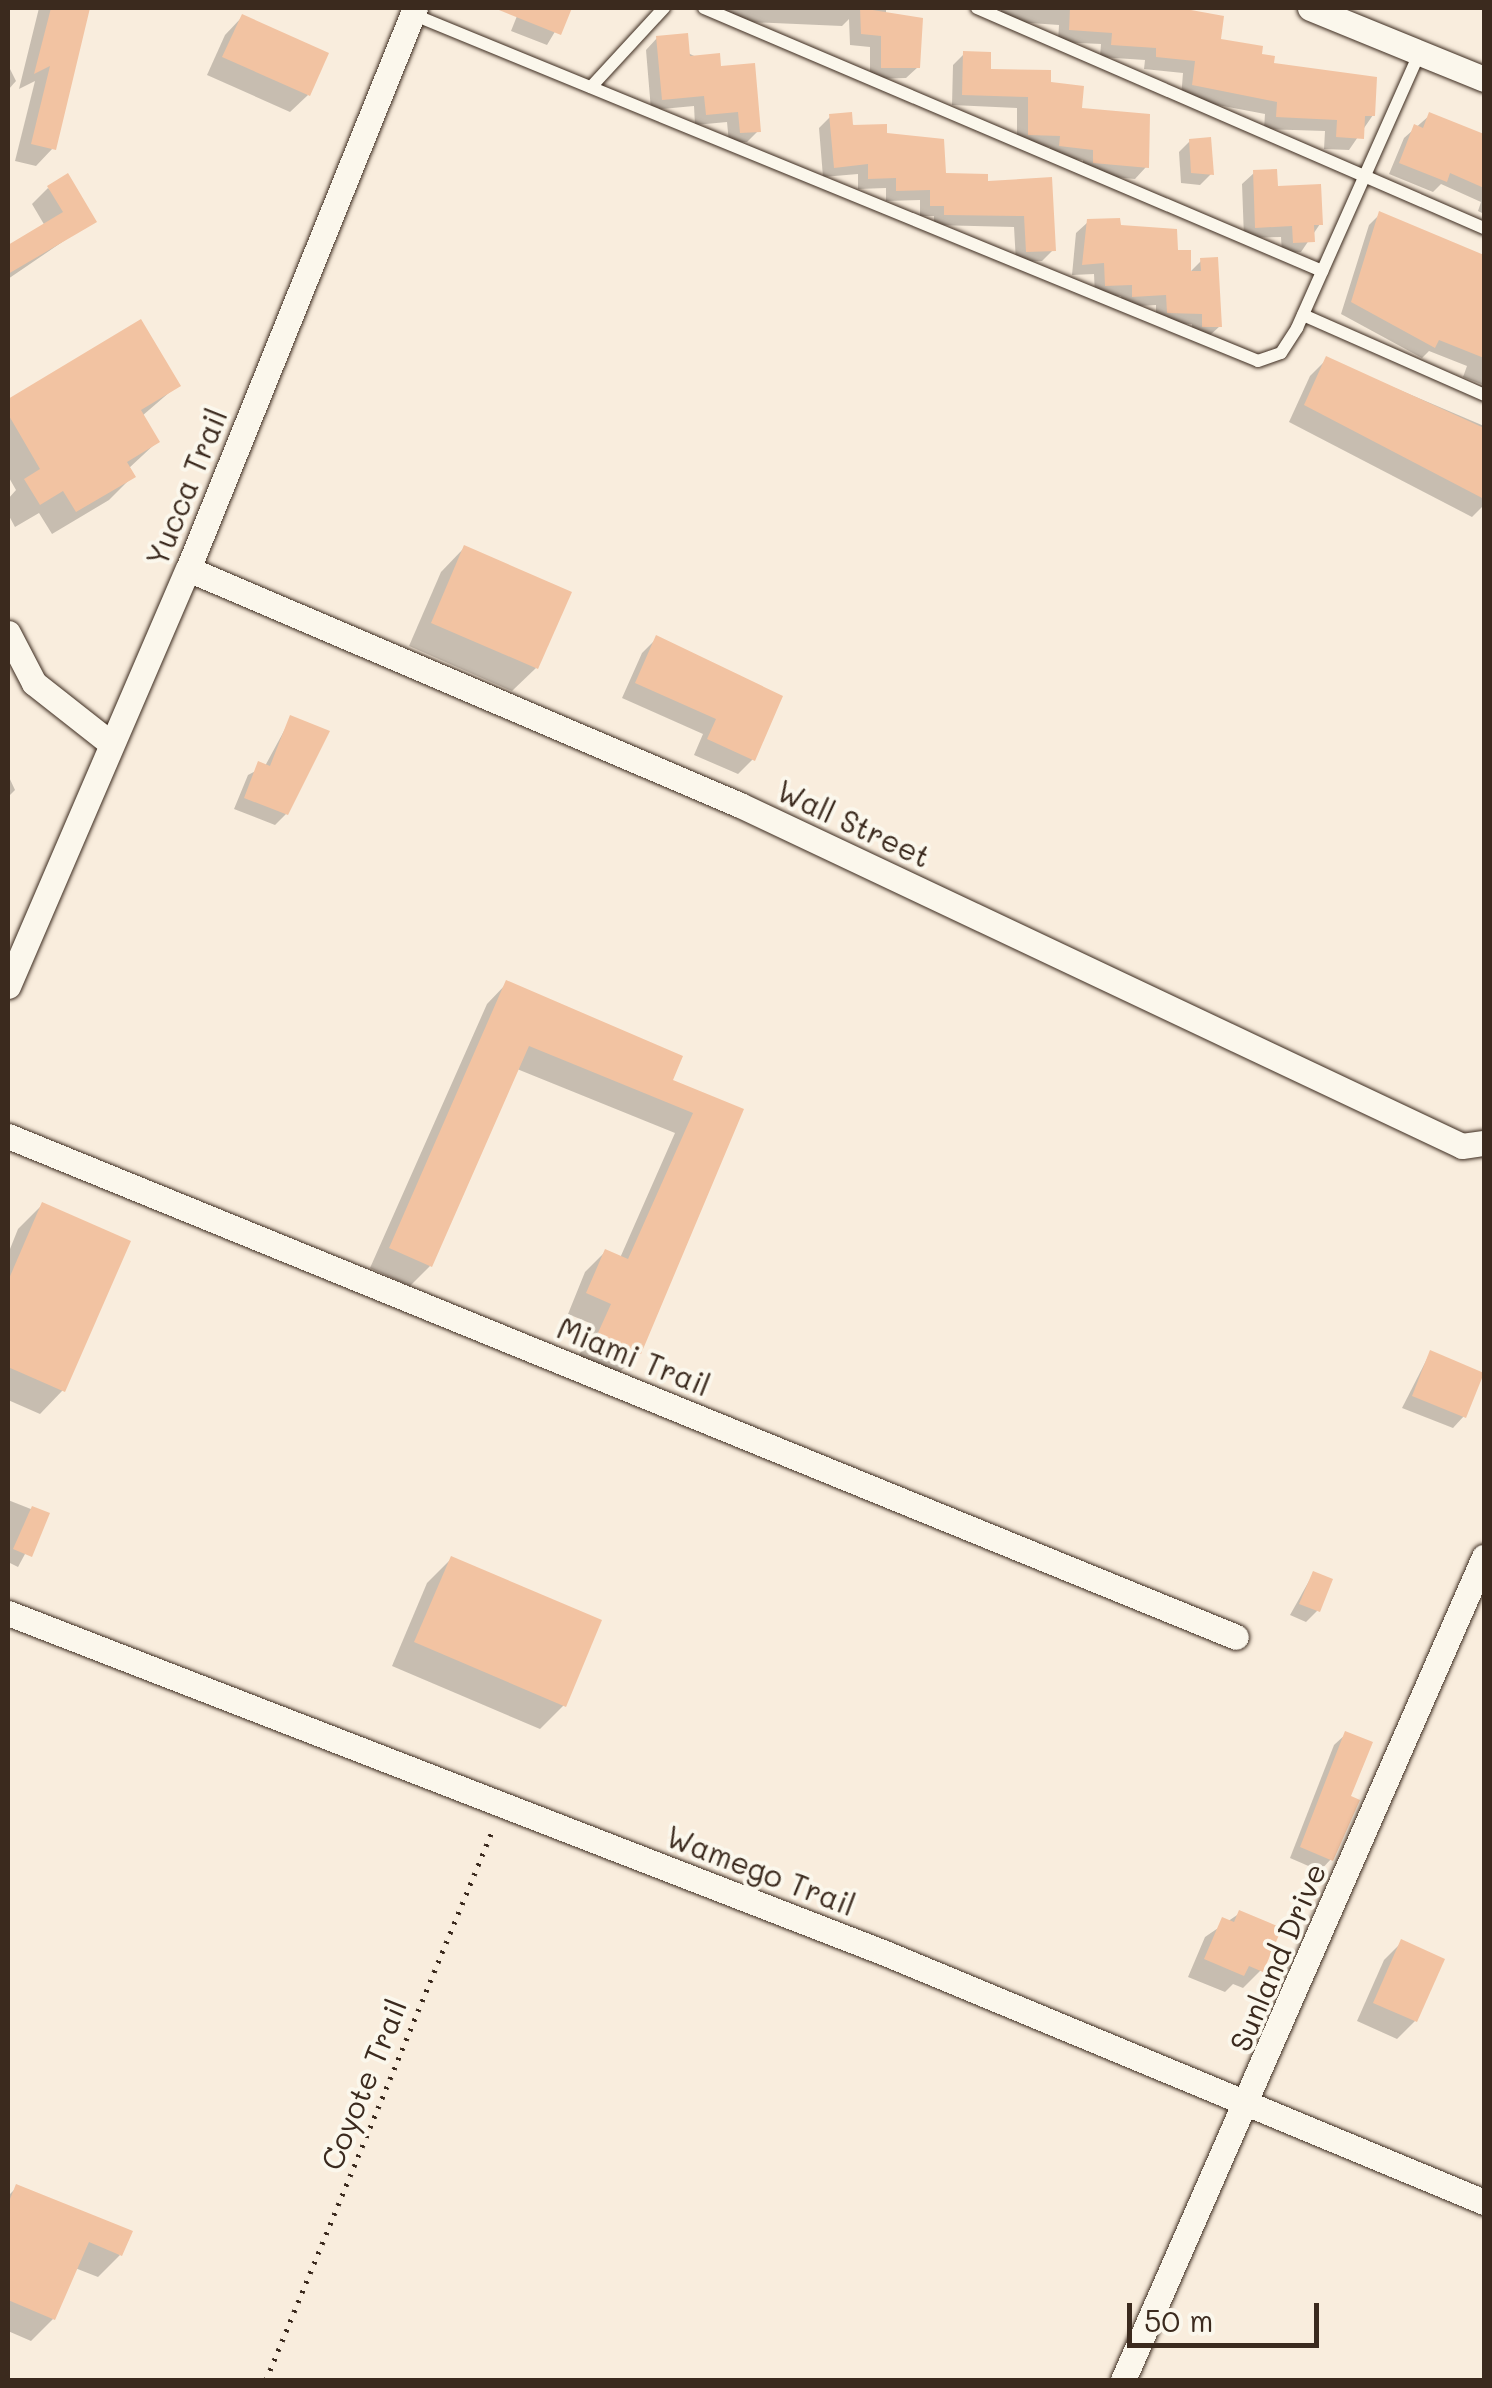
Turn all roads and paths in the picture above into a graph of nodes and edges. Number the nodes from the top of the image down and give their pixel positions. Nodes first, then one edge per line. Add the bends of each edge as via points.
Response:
1 (664, 8) edge
2 (704, 8) edge
3 (977, 8) edge
4 (1310, 8) edge
5 (414, 10) edge
6 (1420, 52) junction
7 (1484, 79) edge
8 (591, 87) junction
9 (1364, 178) junction
10 (1484, 228) edge
11 (1322, 272) junction
12 (1303, 316) junction
13 (1484, 394) edge
14 (188, 569) junction
15 (8, 633) edge
16 (109, 742) junction
17 (8, 986) edge
18 (8, 1136) edge
19 (1484, 1143) edge
20 (1484, 1557) edge
21 (8, 1613) edge
22 (1236, 1637) dead end
23 (503, 1805) junction
24 (1249, 2103) junction
25 (1484, 2202) edge
26 (266, 2380) edge
27 (1124, 2380) edge

1 - 8 lane
2 - 11 lane
3 - 9 lane
4 - 6 street
5 - 8 lane
5 - 14 street, Yucca Trail
6 - 7 street
6 - 9 lane
8 - 12 lane via 1258,362 1281,352
9 - 10 lane
9 - 11 lane
11 - 12 lane
12 - 13 lane
14 - 16 street, Yucca Trail
14 - 19 street, Wall Street via 740,806 1462,1146
15 - 16 street via 34,683
16 - 17 street, Yucca Trail
18 - 22 street, Miami Trail
20 - 24 street, Sunland Drive
21 - 23 street, Wamego Trail
23 - 24 street, Wamego Trail
23 - 26 path, Coyote Trail
24 - 25 street, Wamego Trail
24 - 27 street, Sunland Drive

